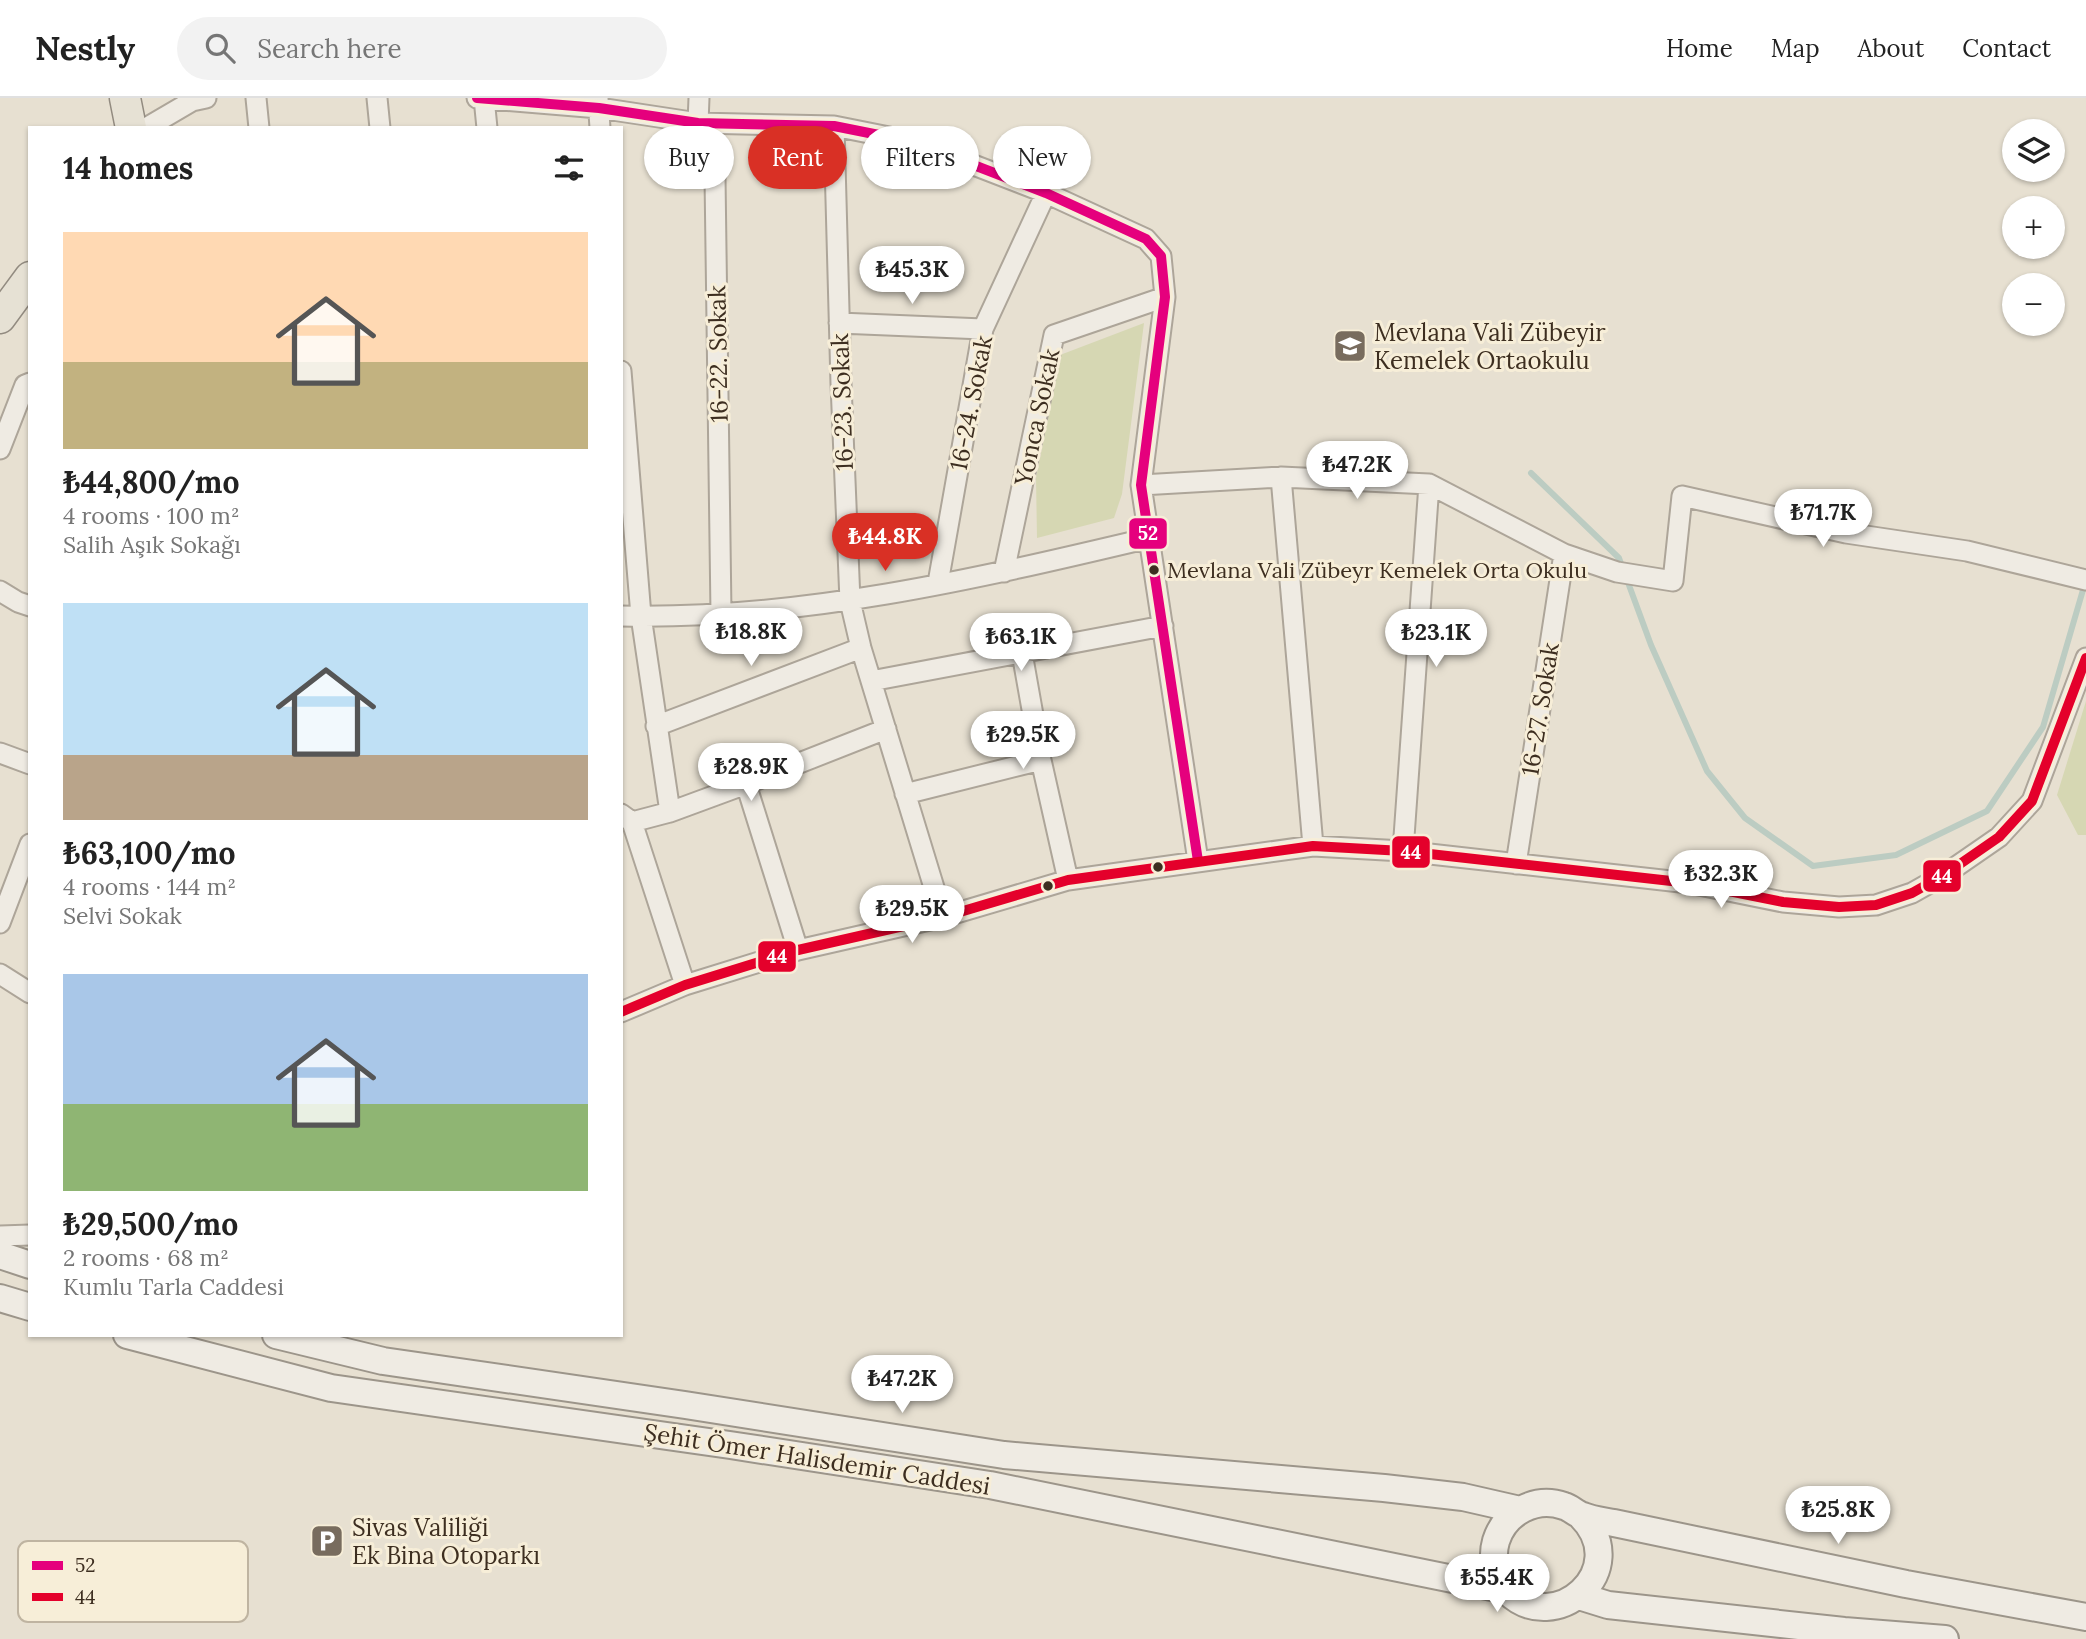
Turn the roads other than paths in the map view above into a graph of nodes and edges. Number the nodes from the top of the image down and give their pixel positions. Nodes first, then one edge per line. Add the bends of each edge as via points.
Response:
1 (125, 98) edge
2 (206, 98) edge
3 (256, 98) edge
4 (377, 98) edge
5 (477, 98) edge
6 (484, 98) edge
7 (699, 98) edge
8 (599, 111) edge
9 (698, 123) junction
10 (131, 126) edge
11 (150, 126) edge
12 (259, 126) edge
13 (380, 126) edge
14 (487, 126) edge
15 (834, 126) edge
16 (847, 129) edge
17 (836, 189) edge
18 (1046, 193) junction
19 (28, 280) edge
20 (1166, 297) junction
21 (0, 318) edge
22 (839, 323) junction
23 (984, 329) junction
24 (28, 383) edge
25 (623, 395) edge
26 (0, 449) edge
27 (1282, 477) junction
28 (1429, 484) junction
29 (1141, 485) junction
30 (1149, 538) junction
31 (1564, 554) junction
32 (1004, 572) junction
33 (2080, 578) edge
34 (938, 583) junction
35 (0, 591) edge
36 (850, 601) junction
37 (28, 605) edge
38 (721, 613) junction
39 (623, 616) edge
40 (641, 616) junction
41 (1164, 626) junction
42 (861, 648) junction
43 (1022, 653) junction
44 (2086, 658) edge
45 (871, 681) junction
46 (656, 726) junction
47 (886, 729) junction
48 (0, 753) edge
49 (1041, 760) junction
50 (28, 763) edge
51 (746, 784) junction
52 (905, 793) junction
53 (670, 811) junction
54 (626, 818) edge
55 (1313, 846) junction
56 (28, 849) edge
57 (1403, 851) junction
58 (1198, 861) junction
59 (1516, 864) junction
60 (1068, 880) junction
61 (943, 917) junction
62 (0, 923) edge
63 (799, 950) junction
64 (0, 974) edge
65 (685, 985) junction
66 (28, 992) edge
67 (623, 1011) edge
68 (28, 1235) edge
69 (0, 1236) edge
70 (0, 1255) edge
71 (28, 1264) edge
72 (0, 1297) edge
73 (28, 1306) edge
74 (135, 1337) edge
75 (284, 1337) edge
76 (1520, 1510) junction
77 (1581, 1516) junction
78 (1507, 1590) junction
79 (1579, 1596) junction
80 (2086, 1617) edge
81 (1945, 1639) edge

1 - 10 main road
2 - 11 street
3 - 12 street
4 - 13 street
5 - 6 street
6 - 8 street
6 - 14 street
7 - 9 street, 16-22. Sokak
8 - 9 street
9 - 15 street
9 - 38 street, 16-22. Sokak via 715,177
16 - 18 street via 914,142
17 - 22 street, 16-23. Sokak
18 - 20 street via 1146,239 1161,256
18 - 23 street, 16-24. Sokak
19 - 21 main road
20 - 29 street
20 - 32 street, Yonca Sokak via 1054,335
22 - 23 street
22 - 36 street, 16-23. Sokak
23 - 34 street, 16-24. Sokak
24 - 26 street
25 - 40 street
27 - 28 street
27 - 29 street
27 - 55 street
28 - 31 street
28 - 57 street
29 - 30 street
30 - 32 street
30 - 41 street
31 - 33 street via 1618,572 1673,581 1682,496 1846,533 1967,551
31 - 59 street, 16-27. Sokak
32 - 34 street
34 - 36 street
35 - 37 street
36 - 38 street
36 - 42 street, 16-23. Sokak
38 - 40 street
39 - 40 street
40 - 46 street
41 - 43 street
41 - 58 street
42 - 45 street, 16-23. Sokak
42 - 46 street
43 - 45 street
43 - 49 street
44 - 59 street via 2032,801 1999,837 1912,893 1876,905 1839,907 1783,902 1689,883
45 - 47 street, 16-23. Sokak
46 - 53 street
47 - 51 street
47 - 52 street, 16-23. Sokak
48 - 50 street
49 - 52 street
49 - 60 street
51 - 53 street
51 - 63 street
52 - 61 street, 16-23. Sokak
53 - 54 street
54 - 65 street
55 - 57 street
55 - 58 street
56 - 62 street
57 - 59 street
58 - 60 street
60 - 61 street
61 - 63 street
63 - 65 street
64 - 66 street
65 - 67 street
68 - 69 street
70 - 71 main road
72 - 73 main road
74 - 78 main road, Şehit Ömer Halisdemir Caddesi via 331,1388 990,1485
75 - 76 main road, Şehit Ömer Halisdemir Caddesi via 383,1361 1004,1455 1397,1489
76 - 77 main road via 1553,1503
76 - 78 main road via 1501,1530 1494,1547 1496,1572
77 - 79 main road via 1599,1551 1596,1573
77 - 80 main road
78 - 79 main road via 1519,1601 1543,1608 1561,1606
79 - 81 main road via 1608,1605

